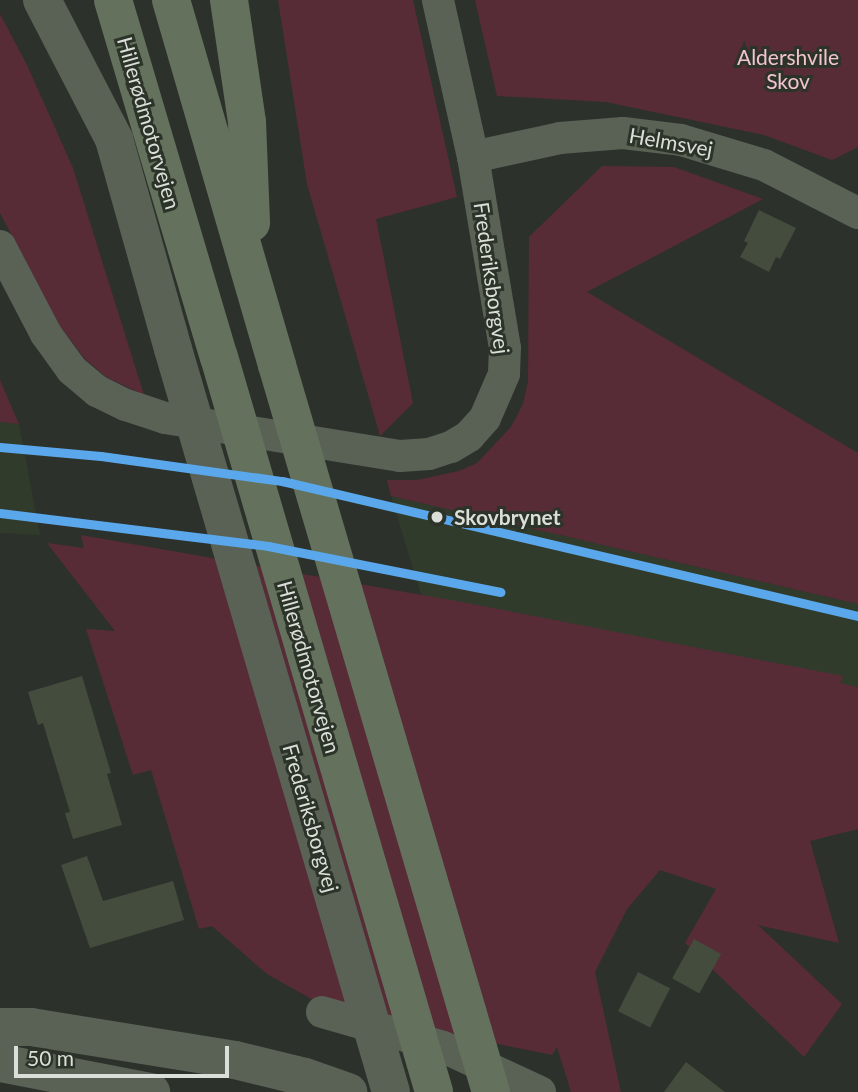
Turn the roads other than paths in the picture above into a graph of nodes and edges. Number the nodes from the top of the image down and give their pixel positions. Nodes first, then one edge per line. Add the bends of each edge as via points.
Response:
1 (43, 0) edge
2 (113, 0) edge
3 (171, 0) edge
4 (229, 0) edge
5 (438, 0) edge
6 (473, 157) junction
7 (858, 213) edge
8 (0, 246) edge
9 (253, 285) junction
10 (322, 1012) dead end
11 (0, 1027) edge
12 (0, 1063) edge
13 (151, 1092) edge
14 (348, 1092) edge
15 (391, 1092) edge
16 (434, 1092) edge
17 (491, 1092) edge
18 (540, 1092) edge

1 - 15 street, Frederiksborgvej, bridge via 114,139
2 - 16 highway, Hillerødmotorvejen, bridge
3 - 9 highway
4 - 9 highway via 247,122
5 - 6 street, Frederiksborgvej
6 - 7 street, Helmsvej via 560,138 623,133 681,139 764,165
6 - 8 street, Frederiksborgvej via 502,322 504,374 485,418 469,436 429,454 386,454 165,418 97,391 72,370 46,334
9 - 17 highway, bridge
10 - 18 street via 443,1047
11 - 14 street via 31,1027 235,1060
12 - 13 street

